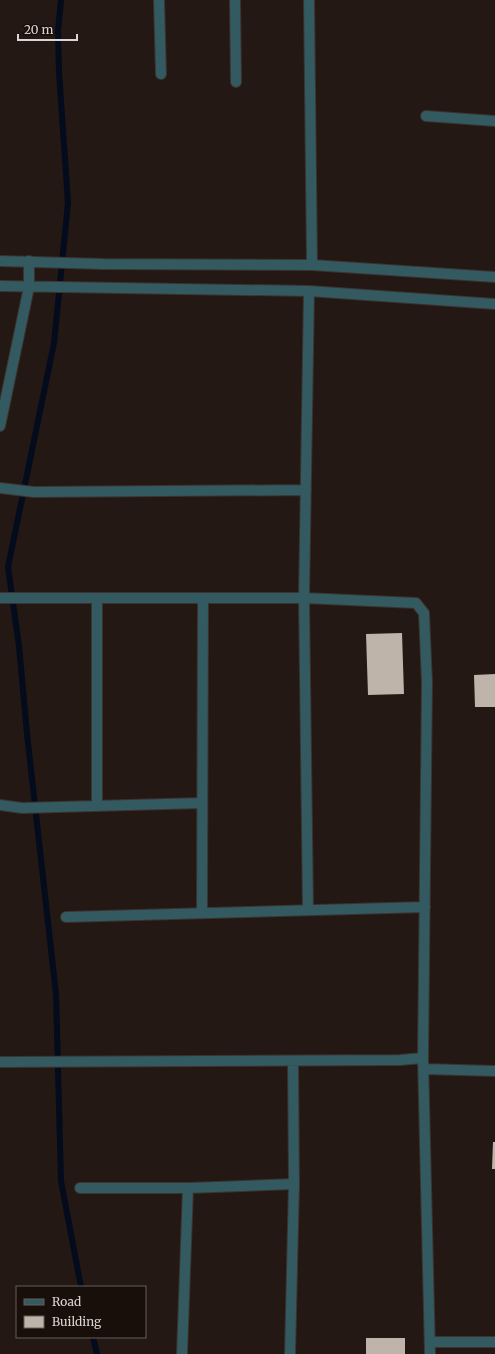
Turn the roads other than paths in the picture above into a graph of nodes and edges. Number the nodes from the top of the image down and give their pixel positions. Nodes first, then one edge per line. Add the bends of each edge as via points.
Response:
1 (159, 0) edge
2 (235, 0) edge
3 (309, 0) edge
4 (161, 74) dead end
5 (236, 82) dead end
6 (426, 116) dead end
7 (495, 121) edge
8 (0, 261) edge
9 (29, 261) junction
10 (312, 265) junction
11 (495, 277) edge
12 (0, 286) edge
13 (29, 286) junction
14 (309, 291) junction
15 (495, 304) edge
16 (0, 426) edge
17 (0, 488) edge
18 (306, 490) junction
19 (0, 598) edge
20 (98, 598) junction
21 (203, 598) junction
22 (304, 598) junction
23 (202, 803) junction
24 (0, 805) edge
25 (97, 806) junction
26 (425, 907) junction
27 (308, 910) junction
28 (202, 913) junction
29 (66, 917) dead end
30 (423, 1058) junction
31 (293, 1061) junction
32 (0, 1062) edge
33 (424, 1070) junction
34 (495, 1071) edge
35 (294, 1184) junction
36 (80, 1188) dead end
37 (188, 1188) junction
38 (430, 1342) junction
39 (495, 1342) edge
40 (182, 1354) edge
41 (290, 1354) edge
42 (430, 1354) edge

1 - 4 street
2 - 5 street
3 - 10 street
6 - 7 street
8 - 9 street
9 - 10 street
9 - 13 street
10 - 11 street
12 - 13 street
13 - 14 street
13 - 16 street
14 - 15 street
14 - 18 street
17 - 18 street via 34,492
18 - 22 street
19 - 20 street
20 - 21 street
20 - 25 street
21 - 22 street
21 - 23 street
22 - 26 street via 416,603 424,613 427,683
22 - 27 street
23 - 25 street
23 - 28 street
24 - 25 street via 22,808
26 - 27 street
26 - 30 street
27 - 28 street
28 - 29 street
30 - 31 street
30 - 33 street
31 - 32 street
31 - 35 street
33 - 34 street
33 - 38 street
35 - 37 street
35 - 41 street
36 - 37 street
37 - 40 street
38 - 39 street
38 - 42 street

